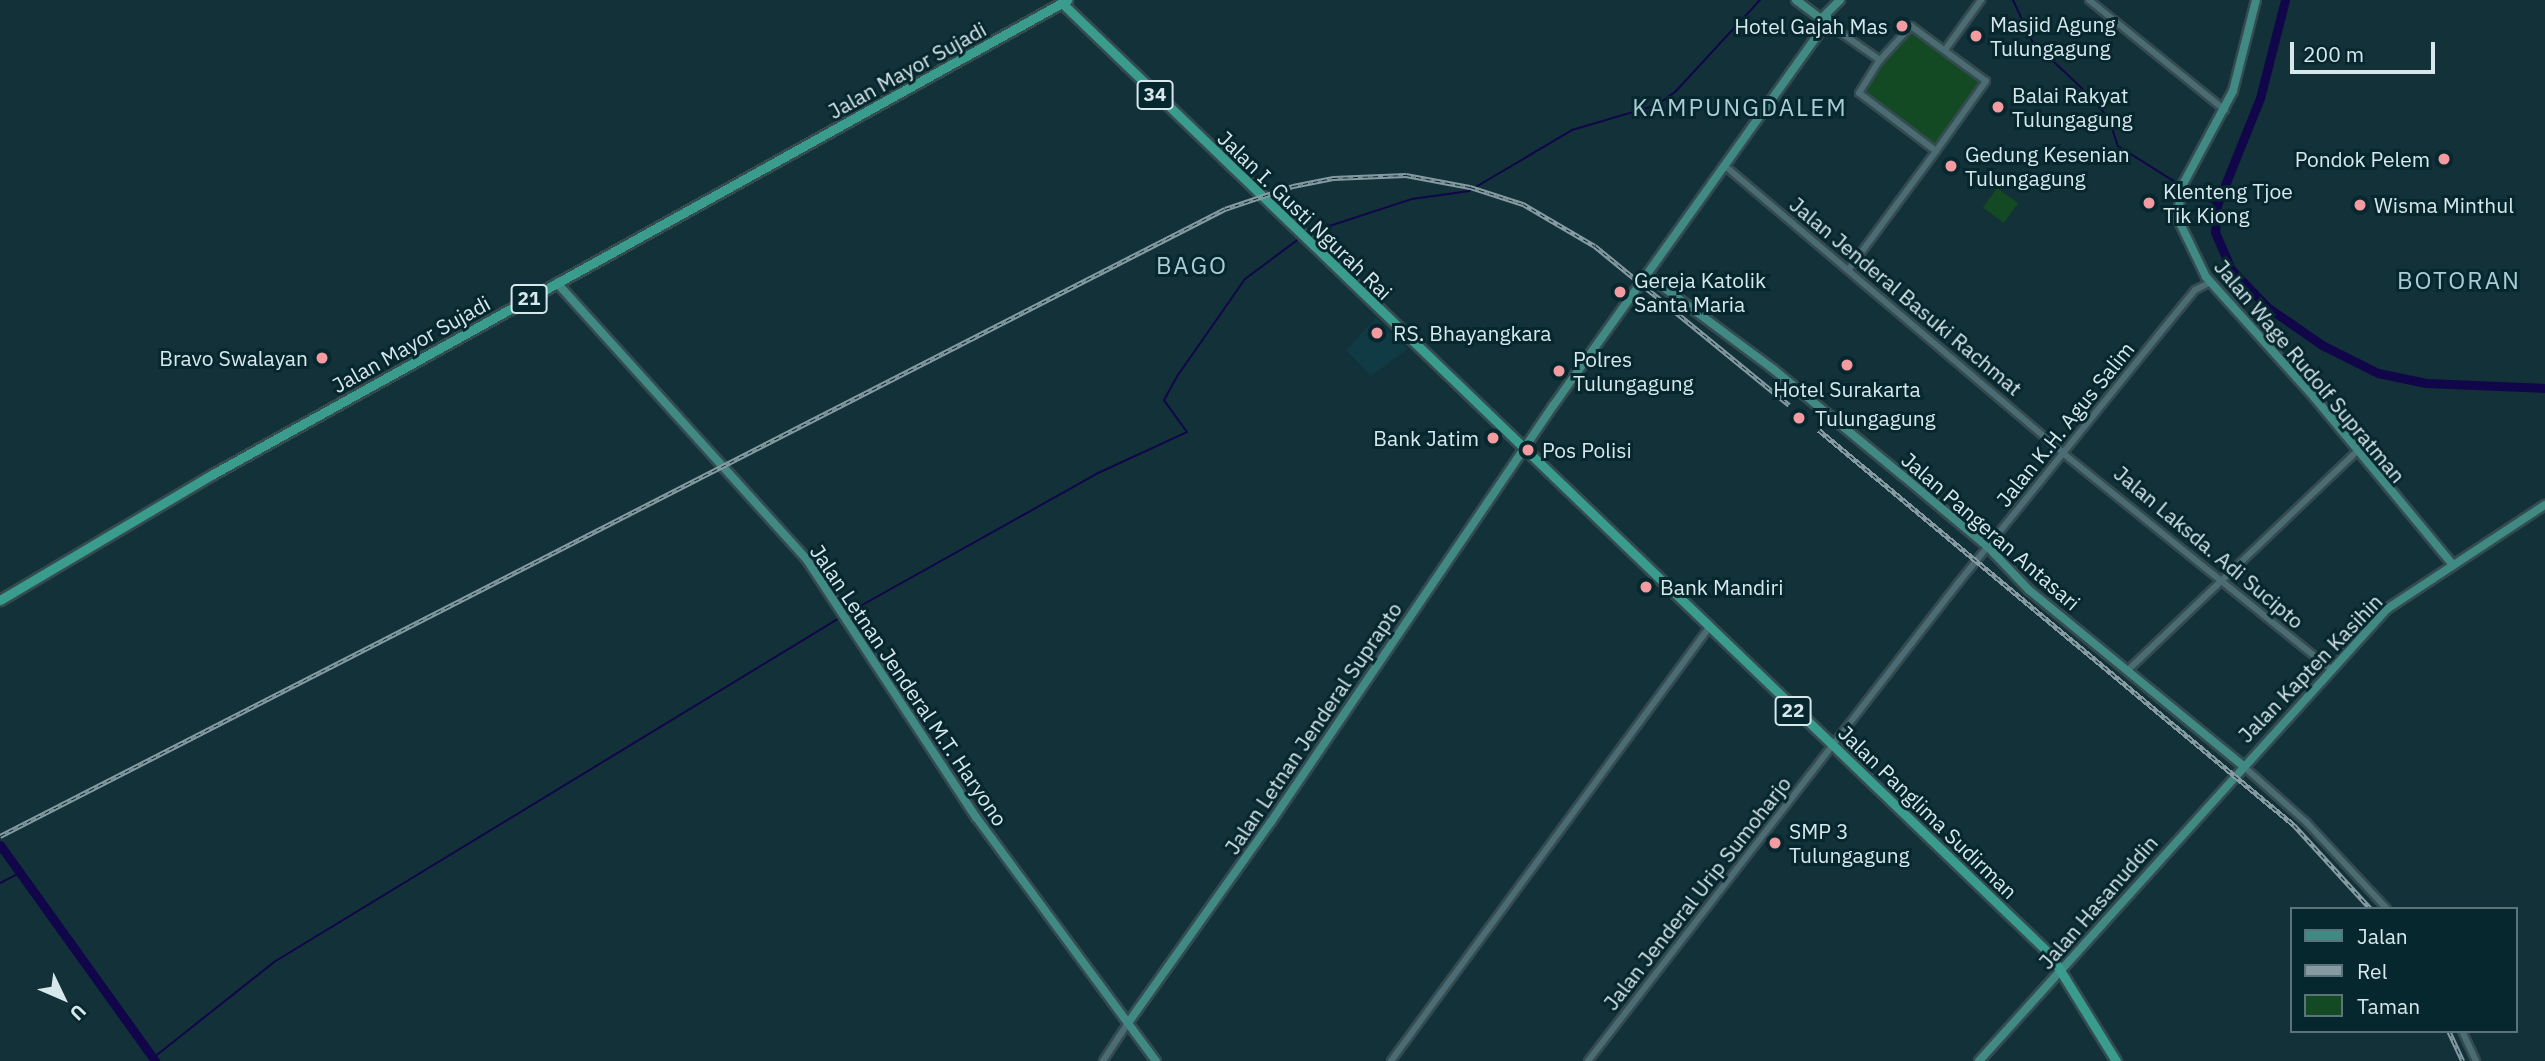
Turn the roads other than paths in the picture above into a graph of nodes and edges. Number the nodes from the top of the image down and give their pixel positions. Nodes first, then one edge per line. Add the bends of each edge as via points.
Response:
1 (1796, 0) edge
2 (1840, 0) edge
3 (1981, 0) edge
4 (2089, 0) edge
5 (2256, 0) edge
6 (1063, 1) edge
7 (1825, 22) junction
8 (1945, 50) junction
9 (1880, 60) junction
10 (2225, 110) junction
11 (1936, 151) junction
12 (1725, 166) junction
13 (1849, 269) junction
14 (1647, 275) junction
15 (2211, 282) junction
16 (557, 283) junction
17 (2358, 450) junction
18 (1523, 451) junction
19 (2064, 454) junction
20 (2545, 505) edge
21 (1989, 547) junction
22 (2453, 565) junction
23 (2222, 579) junction
24 (0, 600) edge
25 (1708, 629) junction
26 (2329, 668) junction
27 (2127, 671) junction
28 (1834, 747) junction
29 (2242, 765) junction
30 (2385, 907) edge
31 (2061, 972) junction
32 (1128, 1023) junction
33 (2463, 1033) edge
34 (1103, 1061) edge
35 (1156, 1061) edge
36 (1391, 1061) edge
37 (1588, 1061) edge
38 (1979, 1061) edge
39 (2116, 1061) edge
40 (2476, 1061) edge

1 - 7 main road
2 - 7 main road, Jalan Letnan Jenderal Suprapto
3 - 8 street
4 - 10 street
5 - 10 main road, Jalan Wage Rudolf Supratman
6 - 16 highway, Jalan Mayor Sujadi / 21
6 - 18 highway, Jalan I. Gusti Ngurah Rai / 34
7 - 9 street
7 - 12 main road, Jalan Letnan Jenderal Suprapto
8 - 9 street via 1908,26
8 - 11 street via 1986,82
9 - 11 street via 1860,87 1860,96
10 - 15 main road, Jalan Wage Rudolf Supratman via 2177,203 2187,240
11 - 13 street
12 - 13 street, Jalan Jenderal Basuki Rachmat
12 - 14 main road, Jalan Letnan Jenderal Suprapto
13 - 19 street, Jalan Jenderal Basuki Rachmat
14 - 18 main road, Jalan Letnan Jenderal Suprapto
14 - 21 main road, Jalan Pangeran Antasari via 1773,369
15 - 17 main road, Jalan Wage Rudolf Supratman
15 - 19 street, Jalan K.H. Agus Salim via 2195,290
16 - 24 highway, Jalan Mayor Sujadi / 21 via 213,474
16 - 32 main road, Jalan Letnan Jenderal M.T. Haryono via 807,560 970,808
17 - 22 main road, Jalan Wage Rudolf Supratman
17 - 23 street
18 - 25 highway, Jalan Panglima Sudirman / 22
18 - 32 main road, Jalan Letnan Jenderal Suprapto
19 - 21 street, Jalan K.H. Agus Salim
19 - 23 street, Jalan Laksda. Adi Sucipto
20 - 22 main road, Jalan Kapten Kasihin
21 - 27 main road, Jalan Pangeran Antasari via 2029,590
21 - 28 street, Jalan K.H. Agus Salim
22 - 26 main road, Jalan Kapten Kasihin via 2387,609
23 - 26 street, Jalan Laksda. Adi Sucipto
23 - 27 street
25 - 28 highway, Jalan Panglima Sudirman / 22
25 - 36 street
26 - 29 main road, Jalan Kapten Kasihin
27 - 29 main road, Jalan Pangeran Antasari
28 - 31 highway, Jalan Panglima Sudirman / 22 via 2021,925
28 - 37 street, Jalan Jenderal Urip Sumoharjo
29 - 30 street via 2306,822
29 - 31 main road, Jalan Hasanuddin
31 - 38 main road, Jalan Hasanuddin
31 - 39 highway, 22
32 - 34 street
32 - 35 main road, Jalan Letnan Jenderal M.T. Haryono
33 - 40 street

